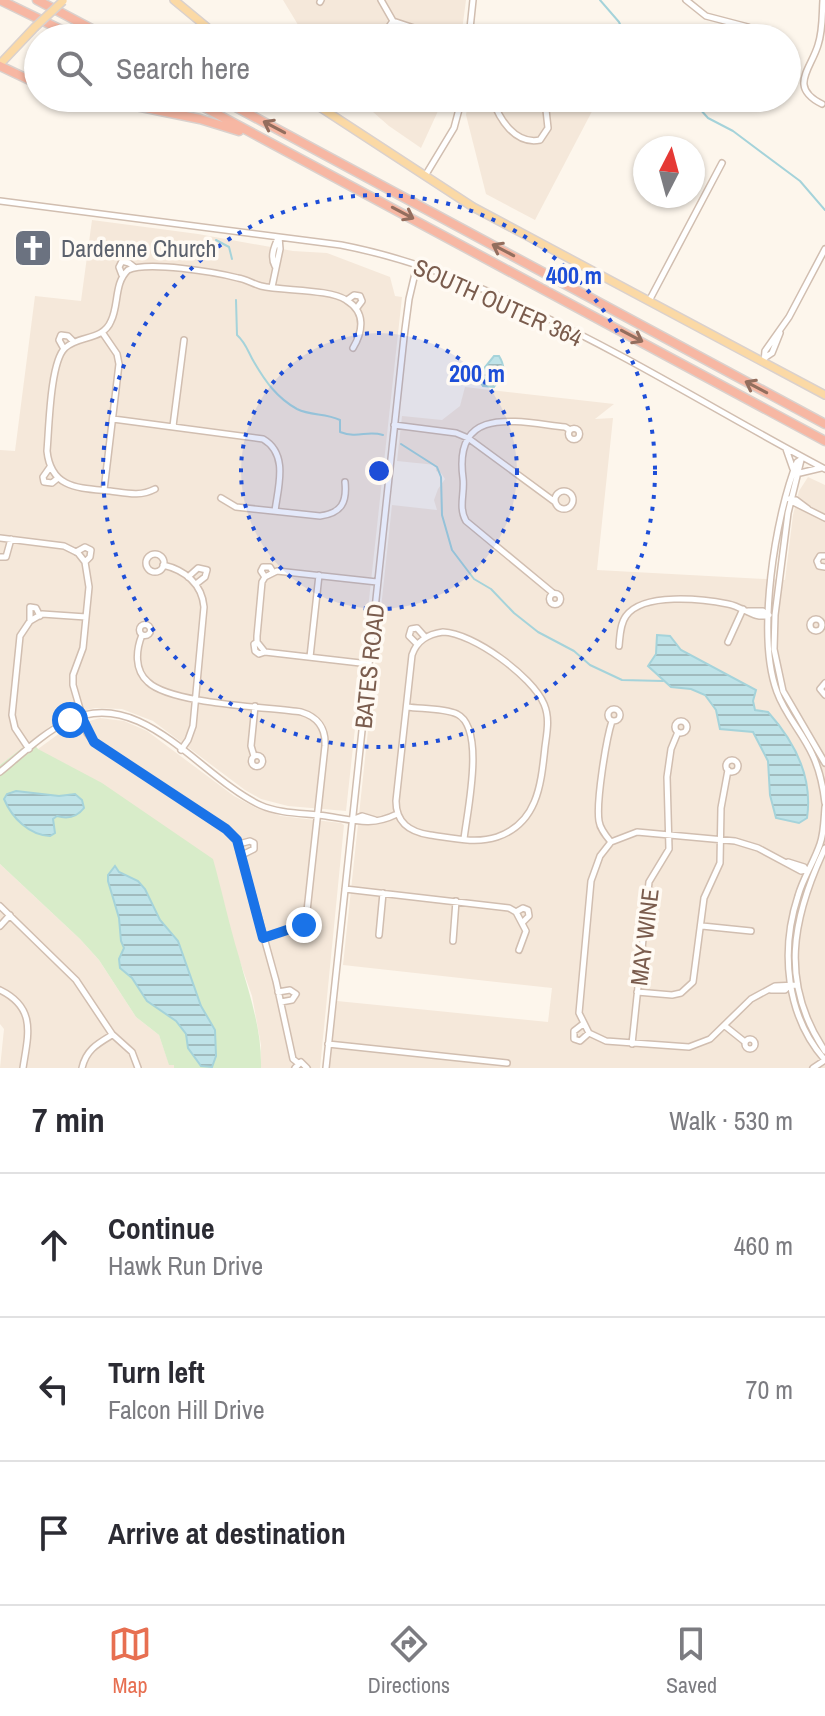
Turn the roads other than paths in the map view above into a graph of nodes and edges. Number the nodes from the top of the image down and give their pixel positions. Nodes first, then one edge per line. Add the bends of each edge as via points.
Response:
1 (0, 0) edge
2 (37, 0) edge
3 (46, 0) edge
4 (174, 0) edge
5 (381, 0) edge
6 (473, 0) edge
7 (686, 0) edge
8 (823, 0) edge
9 (64, 1) edge
10 (79, 21) junction
11 (393, 21) junction
12 (38, 24) edge
13 (49, 24) edge
14 (84, 24) edge
15 (203, 24) edge
16 (391, 24) edge
17 (402, 24) edge
18 (470, 24) edge
19 (737, 24) edge
20 (823, 33) edge
21 (24, 39) edge
22 (0, 65) edge
23 (24, 77) edge
24 (822, 104) dead end
25 (166, 112) edge
26 (213, 112) edge
27 (245, 112) edge
28 (327, 112) edge
29 (458, 112) edge
30 (496, 112) edge
31 (546, 112) edge
32 (273, 144) junction
33 (722, 163) dead end
34 (424, 177) junction
35 (0, 201) edge
36 (279, 237) junction
37 (825, 249) edge
38 (417, 265) junction
39 (134, 267) junction
40 (122, 276) junction
41 (272, 287) junction
42 (347, 300) junction
43 (648, 301) junction
44 (356, 309) junction
45 (102, 332) junction
46 (184, 340) dead end
47 (74, 342) junction
48 (353, 348) dead end
49 (64, 349) junction
50 (765, 360) junction
51 (825, 395) edge
52 (113, 419) junction
53 (825, 424) edge
54 (394, 425) junction
55 (173, 426) junction
56 (570, 430) dead end
57 (468, 438) junction
58 (825, 441) edge
59 (785, 448) junction
60 (802, 459) junction
61 (50, 467) junction
62 (824, 468) edge
63 (796, 473) junction
64 (58, 478) junction
65 (345, 482) dead end
66 (155, 489) dead end
67 (104, 490) junction
68 (221, 498) dead end
69 (787, 499) junction
70 (555, 502) dead end
71 (275, 511) junction
72 (825, 518) edge
73 (0, 538) edge
74 (11, 539) junction
75 (76, 552) junction
76 (825, 556) edge
77 (0, 557) edge
78 (85, 562) junction
79 (163, 565) dead end
80 (825, 567) edge
81 (319, 575) junction
82 (188, 577) junction
83 (377, 582) junction
84 (196, 584) junction
85 (553, 593) dead end
86 (745, 610) junction
87 (767, 615) junction
88 (775, 615) junction
89 (40, 616) junction
90 (86, 617) junction
91 (30, 621) junction
92 (142, 635) dead end
93 (425, 637) junction
94 (728, 642) dead end
95 (417, 644) junction
96 (619, 646) dead end
97 (310, 657) junction
98 (369, 664) junction
99 (825, 683) edge
100 (825, 695) edge
101 (195, 699) junction
102 (255, 706) junction
103 (407, 707) junction
104 (81, 716) junction
105 (612, 721) dead end
106 (678, 732) dead end
107 (29, 749) junction
108 (181, 750) junction
109 (254, 756) dead end
110 (825, 763) edge
111 (728, 770) dead end
112 (0, 772) edge
113 (825, 805) edge
114 (397, 814) junction
115 (317, 815) junction
116 (353, 819) junction
117 (670, 834) junction
118 (464, 839) junction
119 (722, 840) junction
120 (611, 842) junction
121 (239, 844) junction
122 (825, 848) edge
123 (242, 855) junction
124 (809, 872) junction
125 (345, 889) junction
126 (383, 893) junction
127 (456, 901) junction
128 (0, 906) edge
129 (516, 912) junction
130 (10, 915) junction
131 (300, 922) junction
132 (523, 922) junction
133 (0, 926) edge
134 (702, 926) junction
135 (293, 928) junction
136 (751, 931) dead end
137 (379, 935) dead end
138 (263, 938) junction
139 (453, 941) dead end
140 (519, 950) dead end
141 (792, 986) junction
142 (0, 990) edge
143 (278, 992) junction
144 (637, 992) junction
145 (281, 1002) junction
146 (583, 1024) junction
147 (725, 1026) junction
148 (589, 1033) junction
149 (112, 1034) junction
150 (745, 1042) dead end
151 (328, 1044) junction
152 (632, 1044) junction
153 (825, 1051) edge
154 (825, 1060) edge
155 (507, 1063) dead end
156 (296, 1066) edge
157 (23, 1068) edge
158 (82, 1068) edge
159 (138, 1068) edge
160 (307, 1068) edge
161 (326, 1068) edge
162 (813, 1068) edge
163 (821, 1068) edge

1 - 13 highway
2 - 10 highway
3 - 10 highway
4 - 15 main road
5 - 11 street
6 - 18 street
7 - 19 street via 706,16
8 - 20 street
9 - 12 main road, bridge
10 - 14 highway
11 - 16 street
11 - 17 street
20 - 24 street via 804,77 807,94
21 - 22 main road, bridge
22 - 23 highway
25 - 32 highway via 210,121
26 - 32 highway
53 -> 27 highway
28 - 34 main road
29 - 34 street
30 - 31 street via 511,131 534,141 548,128
32 -> 58 highway
33 - 43 street
34 - 43 main road
35 - 36 street, SOUTH OUTER 364
36 - 38 street, SOUTH OUTER 364 via 373,251
36 - 41 street
37 - 50 street via 765,351
38 - 54 street, BATES ROAD
38 - 59 street, SOUTH OUTER 364 via 544,317
39 - 40 street
39 - 40 street via 122,261
39 - 41 street via 241,278
40 - 45 street via 111,322
41 - 42 street
42 - 44 street
42 - 44 street via 360,296
43 - 50 main road
44 - 48 street via 362,325
45 - 47 street
45 - 52 street via 119,364
46 - 55 street
47 - 49 street
47 - 49 street via 61,335
49 - 61 street via 54,382
50 - 51 main road
52 - 55 street
52 - 67 street
54 - 57 street
54 - 83 street, BATES ROAD
55 - 71 street via 255,436 270,443 280,465
56 - 57 street via 498,420
57 - 70 street
57 - 85 street via 461,466 466,521
59 - 60 street, SOUTH OUTER 364
59 - 63 street
60 - 62 street, SOUTH OUTER 364
60 - 63 street
61 - 64 street
61 - 64 street via 44,482
62 - 63 street
63 - 69 street
64 - 67 street via 71,486
65 - 71 street via 345,503 329,515
66 - 67 street via 142,495
68 - 71 street via 236,507
69 - 72 street
69 - 87 street
69 - 88 street
73 - 74 street
74 - 75 street
74 - 77 street via 6,557
75 - 78 street
75 - 78 street via 91,550
76 - 80 street via 817,561
78 - 90 street
79 - 82 street
81 - 83 street
81 - 97 street
81 - 97 street via 273,572 262,582 257,641 265,652
82 - 84 street
82 - 84 street via 205,568 207,574
83 - 98 street, BATES ROAD
84 - 101 street via 205,615
86 - 87 street
86 - 94 street
86 - 96 street via 718,603 647,602 626,616
87 - 88 street
87 - 113 street via 767,650 777,693 812,753
88 - 110 street via 774,649 783,691
89 - 90 street
89 - 91 street
89 - 91 street via 30,607
90 - 104 street via 73,675
91 - 107 street via 20,636 12,715
92 - 101 street via 138,657 144,678 171,694
93 - 95 street
93 - 95 street via 411,629 409,636
93 - 118 street via 458,634 481,645 531,685 547,713 540,792 533,809 500,836
95 - 103 street
97 - 98 street
98 - 116 street, BATES ROAD
99 - 100 street via 820,689
101 - 102 street
101 - 108 street via 193,726
102 - 109 street
102 - 115 street via 308,714 323,730
103 - 114 street
103 - 118 street via 453,713 469,727 474,747
104 - 107 street
104 - 108 street via 130,716
104 - 121 street via 94,742 226,829
105 - 120 street via 599,814
106 - 117 street via 667,777
107 - 112 street
108 - 115 street via 260,805
111 - 119 street
113 - 124 street
114 - 116 street via 362,823
114 - 118 street via 414,832
115 - 116 street
115 - 131 street via 307,911
116 - 125 street, BATES ROAD
117 - 119 street
117 - 120 street via 637,832
117 - 144 street, MAY WINE via 669,849 649,882
119 - 124 street
119 - 134 street via 720,863 704,898
120 - 146 street via 591,881 579,1013
121 - 123 street
121 - 123 street via 254,843 254,849
122 - 124 street
123 - 138 street
124 - 141 street via 791,924
125 - 126 street
125 - 151 street, BATES ROAD
126 - 127 street
126 - 137 street
127 - 129 street
127 - 139 street
128 - 130 street
129 - 132 street
129 - 132 street via 528,910
130 - 133 street
130 - 149 street via 76,980
131 - 135 street
131 - 135 street via 303,935
132 - 140 street via 525,937
134 - 136 street
134 - 144 street via 696,974 688,988 672,995
135 - 138 street
138 - 143 street
141 - 147 street via 775,986 744,1004
141 - 153 street
141 - 154 street via 809,1039
142 - 157 street via 26,1014
143 - 145 street
143 - 145 street via 296,994
144 - 152 street, MAY WINE
145 - 156 street
146 - 148 street
146 - 148 street via 574,1031 574,1039 580,1041
147 - 150 street
147 - 152 street via 689,1047
148 - 152 street
149 - 158 street via 84,1057
149 - 159 street via 132,1052
151 - 155 street
151 - 161 street, BATES ROAD
154 - 162 street
154 - 163 street
156 - 160 street via 303,1063

